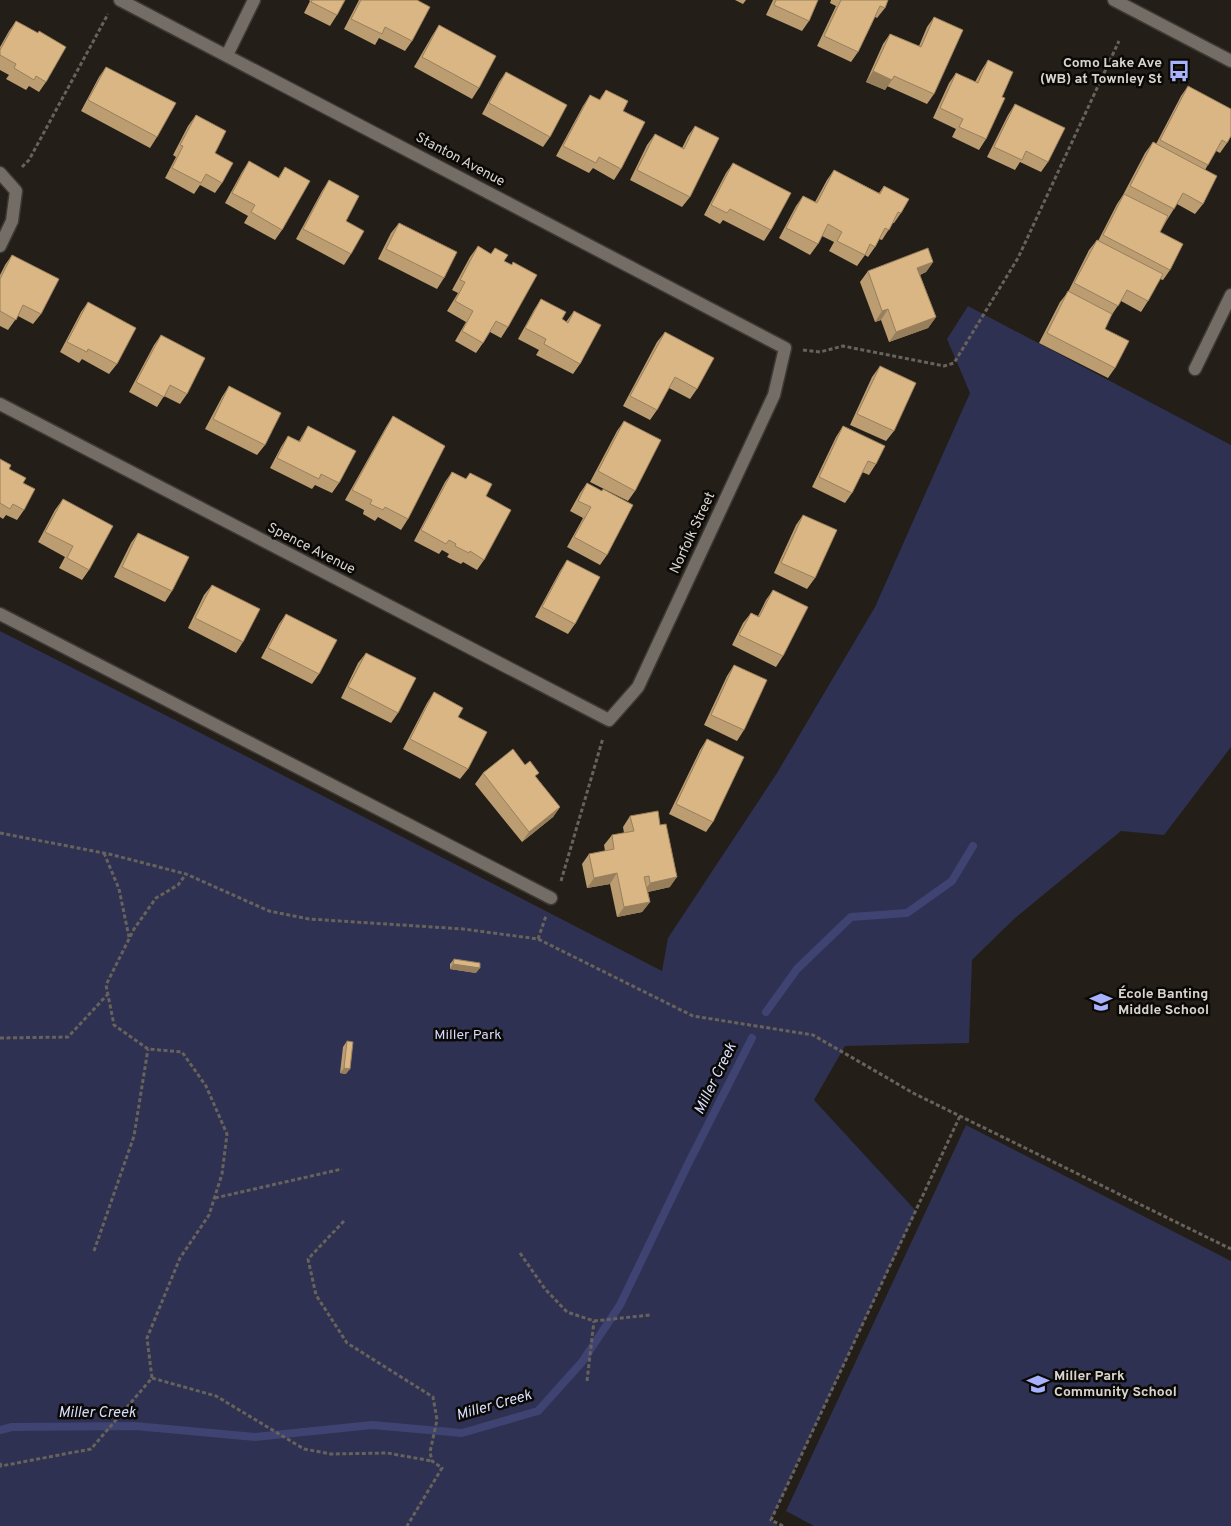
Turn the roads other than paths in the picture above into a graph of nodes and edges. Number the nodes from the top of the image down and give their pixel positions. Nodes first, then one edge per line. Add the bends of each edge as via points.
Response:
1 (254, 0) edge
2 (1114, 0) edge
3 (115, 4) edge
4 (227, 55) junction
5 (1231, 61) edge
6 (4, 178) edge
7 (0, 246) edge
8 (1231, 296) edge
9 (785, 348) joint
10 (1195, 370) dead end
11 (0, 404) edge
12 (0, 614) edge
13 (609, 720) joint
14 (551, 898) road end

1 - 4 street
2 - 5 street
3 - 4 street, Stanton Avenue
4 - 9 street, Stanton Avenue
6 - 7 street via 16,191 12,221
8 - 10 street
9 - 13 street, Norfolk Street via 774,395 638,687
11 - 13 street, Spence Avenue
12 - 14 street

